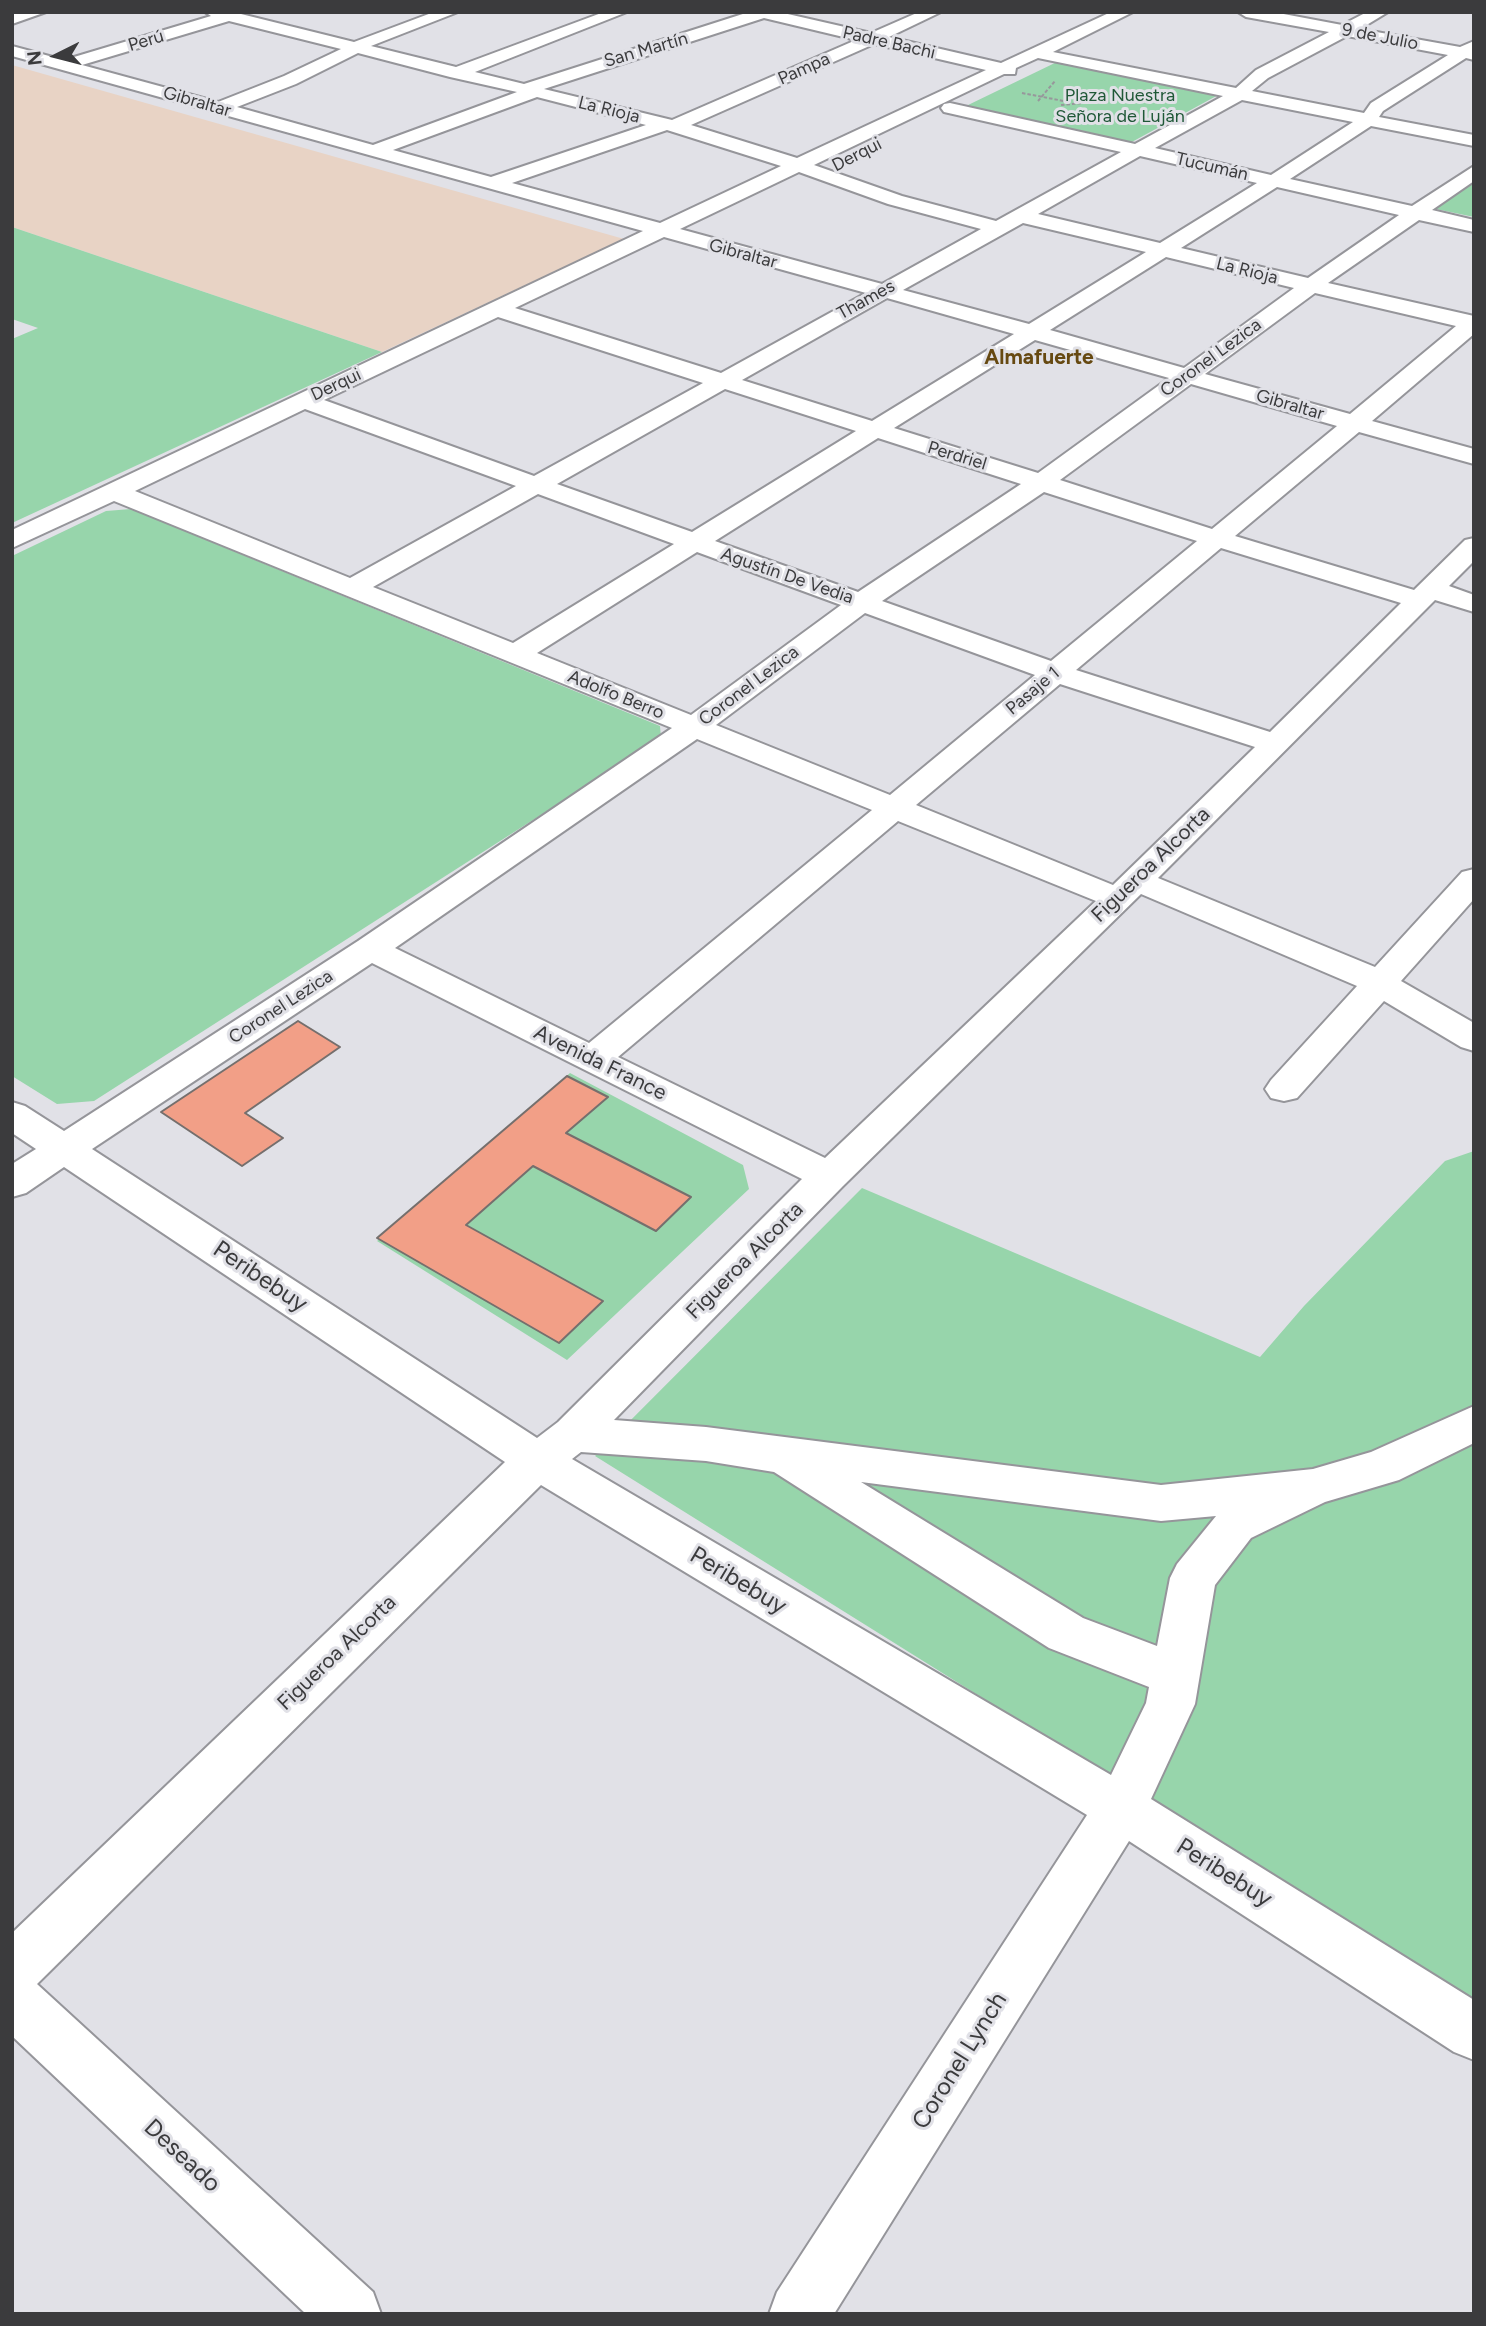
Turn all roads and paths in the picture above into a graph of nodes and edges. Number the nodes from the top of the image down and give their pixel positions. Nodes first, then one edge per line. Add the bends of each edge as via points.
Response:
1 (38, 12) edge
2 (257, 12) edge
3 (450, 12) edge
4 (619, 12) edge
5 (933, 12) edge
6 (1125, 12) edge
7 (1246, 12) edge
8 (1380, 12) edge
9 (763, 13) edge
10 (226, 15) edge
11 (12, 19) edge
12 (1347, 31) junction
13 (868, 38) junction
14 (1066, 41) junction
15 (355, 47) junction
16 (12, 51) edge
17 (1470, 51) edge
18 (1040, 54) junction
19 (65, 65) junction
20 (449, 71) junction
21 (1012, 71) junction
22 (410, 81) dead end
23 (995, 86) junction
24 (1245, 87) junction
25 (530, 91) junction
26 (1134, 99) dead end
27 (1080, 103) junction
28 (219, 108) junction
29 (950, 108) junction
30 (1373, 114) junction
31 (1019, 124) junction
32 (670, 125) junction
33 (1474, 127) edge
34 (1474, 141) edge
35 (1138, 150) junction
36 (373, 151) junction
37 (796, 166) junction
38 (1474, 172) edge
39 (820, 173) junction
40 (1274, 181) junction
41 (489, 184) junction
42 (1413, 213) junction
43 (1020, 216) junction
44 (1474, 226) edge
45 (998, 228) junction
46 (661, 232) junction
47 (1163, 250) junction
48 (1310, 286) junction
49 (882, 290) junction
50 (496, 309) junction
51 (1474, 324) edge
52 (1033, 332) junction
53 (1187, 375) junction
54 (722, 381) junction
55 (304, 401) junction
56 (1355, 424) junction
57 (872, 429) junction
58 (1474, 457) edge
59 (1042, 482) junction
60 (538, 486) junction
61 (115, 492) junction
62 (1215, 538) junction
63 (12, 540) edge
64 (691, 543) junction
65 (1474, 546) edge
66 (351, 588) junction
67 (1424, 594) junction
68 (862, 602) junction
69 (1474, 604) edge
70 (514, 654) junction
71 (1056, 673) junction
72 (694, 727) junction
73 (1272, 743) junction
74 (893, 807) junction
75 (1474, 879) edge
76 (1126, 889) junction
77 (370, 949) junction
78 (1380, 984) junction
79 (1474, 1040) edge
80 (593, 1059) junction
81 (1284, 1089) dead end
82 (12, 1115) edge
83 (64, 1148) junction
84 (829, 1176) junction
85 (12, 1184) edge
86 (1474, 1423) edge
87 (555, 1448) junction
88 (782, 1456) junction
89 (1313, 1487) junction
90 (1175, 1675) junction
91 (1121, 1808) junction
92 (12, 1971) edge
93 (12, 1997) edge
94 (1474, 2032) edge
95 (351, 2314) edge
96 (799, 2314) edge

1 - 11 street
2 - 10 street, Perú
3 - 15 street
4 - 20 street
5 - 13 street, Pampa
6 - 14 street, Derqui
7 - 12 street, 9 de Julio
8 - 12 street, Thames
9 - 13 street, Padre Bachi
9 - 25 street, San Martín via 596,64
10 - 15 street, La Rioja
10 - 19 street, Perú
12 - 17 street, 9 de Julio
12 - 24 street, Thames
13 - 21 street, Padre Bachi
13 - 32 street, Pampa
14 - 18 street, Derqui
14 - 24 street
15 - 20 street, La Rioja
15 - 28 street
16 - 19 street, Gibraltar
17 - 30 street
18 - 21 street, Derqui via 1038,62
18 - 24 street
19 - 28 street, Gibraltar
20 - 22 street
20 - 25 street, La Rioja
21 - 23 street, Derqui
21 - 37 street, Derqui
23 - 27 path
23 - 29 street, Derqui
24 - 30 street
24 - 35 street, Thames
25 - 32 street, La Rioja
25 - 36 street, San Martín
26 - 27 path
27 - 31 path via 1051,108
28 - 36 street, Gibraltar
29 - 31 street, Tucumán
29 - 39 street, Derqui
30 - 33 street
30 - 34 street
30 - 40 street
31 - 35 street, Tucumán
32 - 37 street, La Rioja
32 - 41 street, Pampa
35 - 40 street, Tucumán
35 - 43 street, Thames
36 - 41 street, Gibraltar
37 - 39 street, La Rioja
37 - 46 street, Derqui
38 - 42 street, Coronel Lezica
39 - 45 street, La Rioja via 895,200
39 - 46 street, Derqui via 702,227
40 - 42 street, Tucumán
40 - 47 street
41 - 46 street, Gibraltar
42 - 44 street, Tucumán
42 - 48 street, Coronel Lezica
43 - 45 street, Thames
43 - 47 street, La Rioja
45 - 49 street, Thames
46 - 49 street, Gibraltar
46 - 50 street, Derqui
47 - 48 street, La Rioja
47 - 52 street
48 - 51 street, La Rioja
48 - 53 street, Coronel Lezica
49 - 52 street, Gibraltar
49 - 54 street, Thames
50 - 54 street, Perdriel
50 - 55 street, Derqui
51 - 56 street, Pasaje 1
52 - 53 street, Gibraltar
52 - 57 street
53 - 56 street, Gibraltar
53 - 59 street, Coronel Lezica
54 - 57 street, Perdriel
54 - 60 street, Thames
55 - 60 street, Agustín De Vedia
55 - 61 street, Derqui
56 - 58 street, Gibraltar
56 - 62 street, Pasaje 1
57 - 59 street, Perdriel
57 - 64 street
59 - 62 street, Perdriel
59 - 68 street, Coronel Lezica
60 - 64 street, Agustín De Vedia
60 - 66 street, Thames
61 - 63 street, Derqui
61 - 66 street, Adolfo Berro
62 - 67 street, Perdriel
62 - 71 street, Pasaje 1
64 - 68 street, Agustín De Vedia
64 - 70 street
65 - 67 street, Figueroa Alcorta
66 - 70 street, Adolfo Berro
67 - 69 street, Perdriel
67 - 73 street, Figueroa Alcorta
68 - 71 street, Agustín De Vedia
68 - 72 street, Coronel Lezica
70 - 72 street, Adolfo Berro
71 - 73 street, Agustín De Vedia
71 - 74 street, Pasaje 1
72 - 74 street, Adolfo Berro
72 - 77 street, Coronel Lezica
73 - 76 street, Figueroa Alcorta
74 - 76 street, Adolfo Berro
74 - 80 street, Pasaje 1
75 - 78 street
76 - 78 street, Adolfo Berro via 1354,970
76 - 84 street, Figueroa Alcorta
77 - 80 street, Avenida France
77 - 83 street, Coronel Lezica
78 - 79 street, Adolfo Berro
78 - 81 street
80 - 84 street, Avenida France
82 - 83 street, Peribebuy
83 - 85 street, Coronel Lezica
83 - 87 street, Peribebuy
84 - 87 street, Figueroa Alcorta
86 - 89 street via 1383,1468
87 - 88 street via 706,1444
87 - 91 street, Peribebuy
87 - 92 street, Figueroa Alcorta via 507,1486
88 - 89 street via 1161,1503
88 - 90 street via 1066,1633
89 - 90 street, Coronel Lynch via 1235,1525 1193,1578
90 - 91 street, Coronel Lynch via 1170,1704
91 - 94 street, Peribebuy
91 - 96 street, Coronel Lynch
93 - 95 street, Deseado

